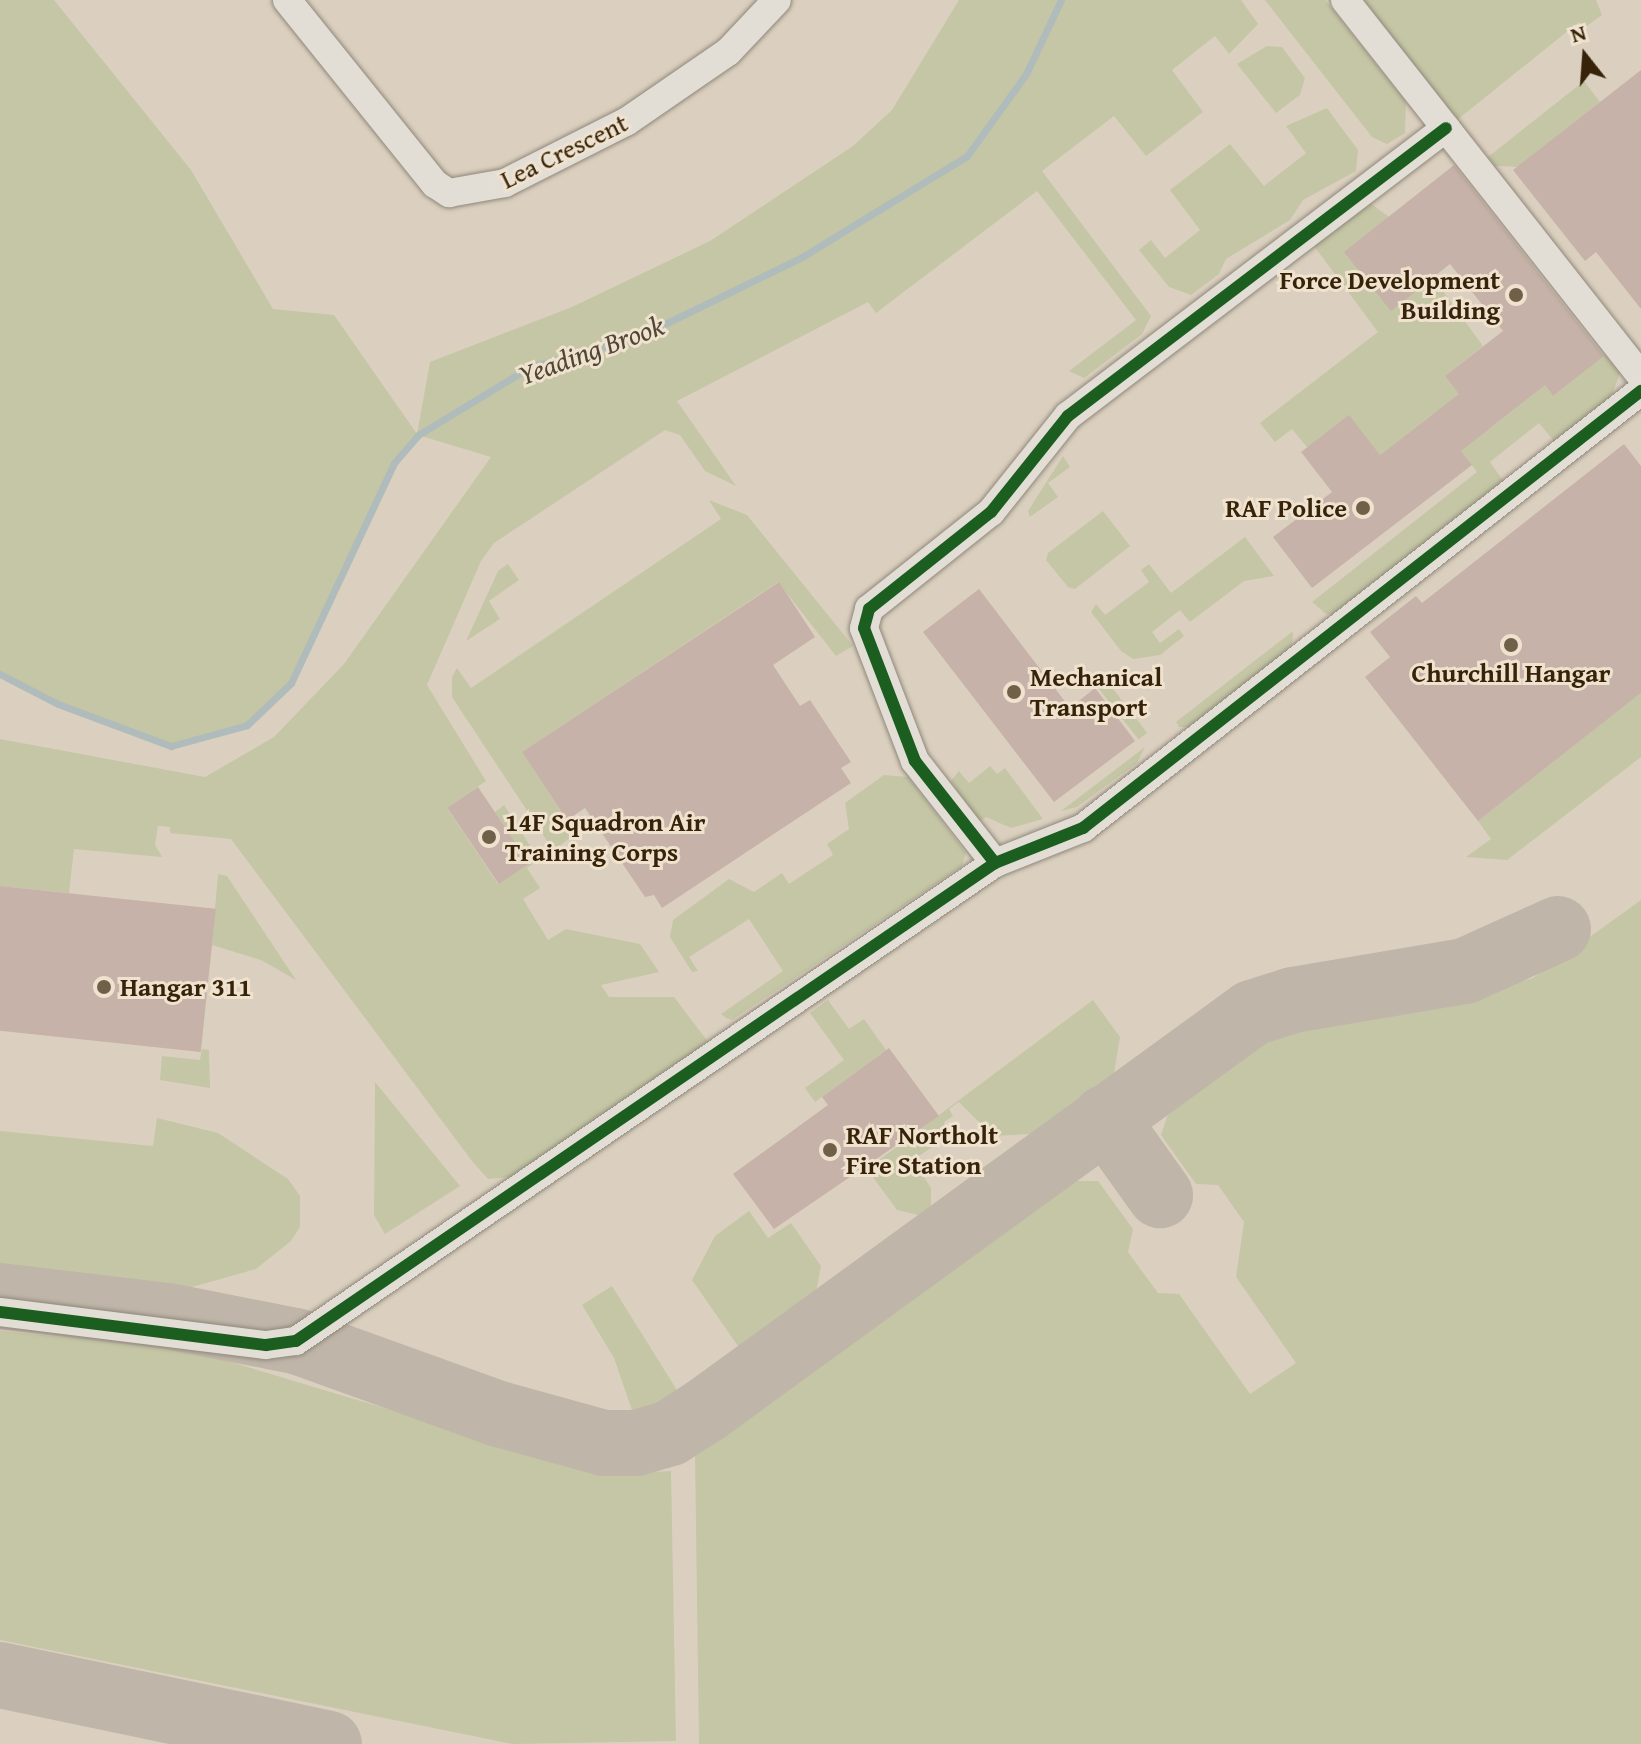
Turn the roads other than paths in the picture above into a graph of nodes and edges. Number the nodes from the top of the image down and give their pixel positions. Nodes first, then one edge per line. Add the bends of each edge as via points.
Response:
1 (777, 0) edge
2 (1345, 0) edge
3 (300, 5) edge
4 (1446, 128) junction
5 (1641, 376) edge
6 (1641, 391) edge
7 (995, 863) junction
8 (0, 1312) edge

1 - 3 street, Lea Crescent via 728,52 681,88 588,142 473,193 449,193 435,184
2 - 4 street
4 - 5 street
4 - 7 street via 1068,416 991,512 869,609 864,628 915,761
6 - 7 street via 1083,828
7 - 8 street via 296,1341 266,1345

